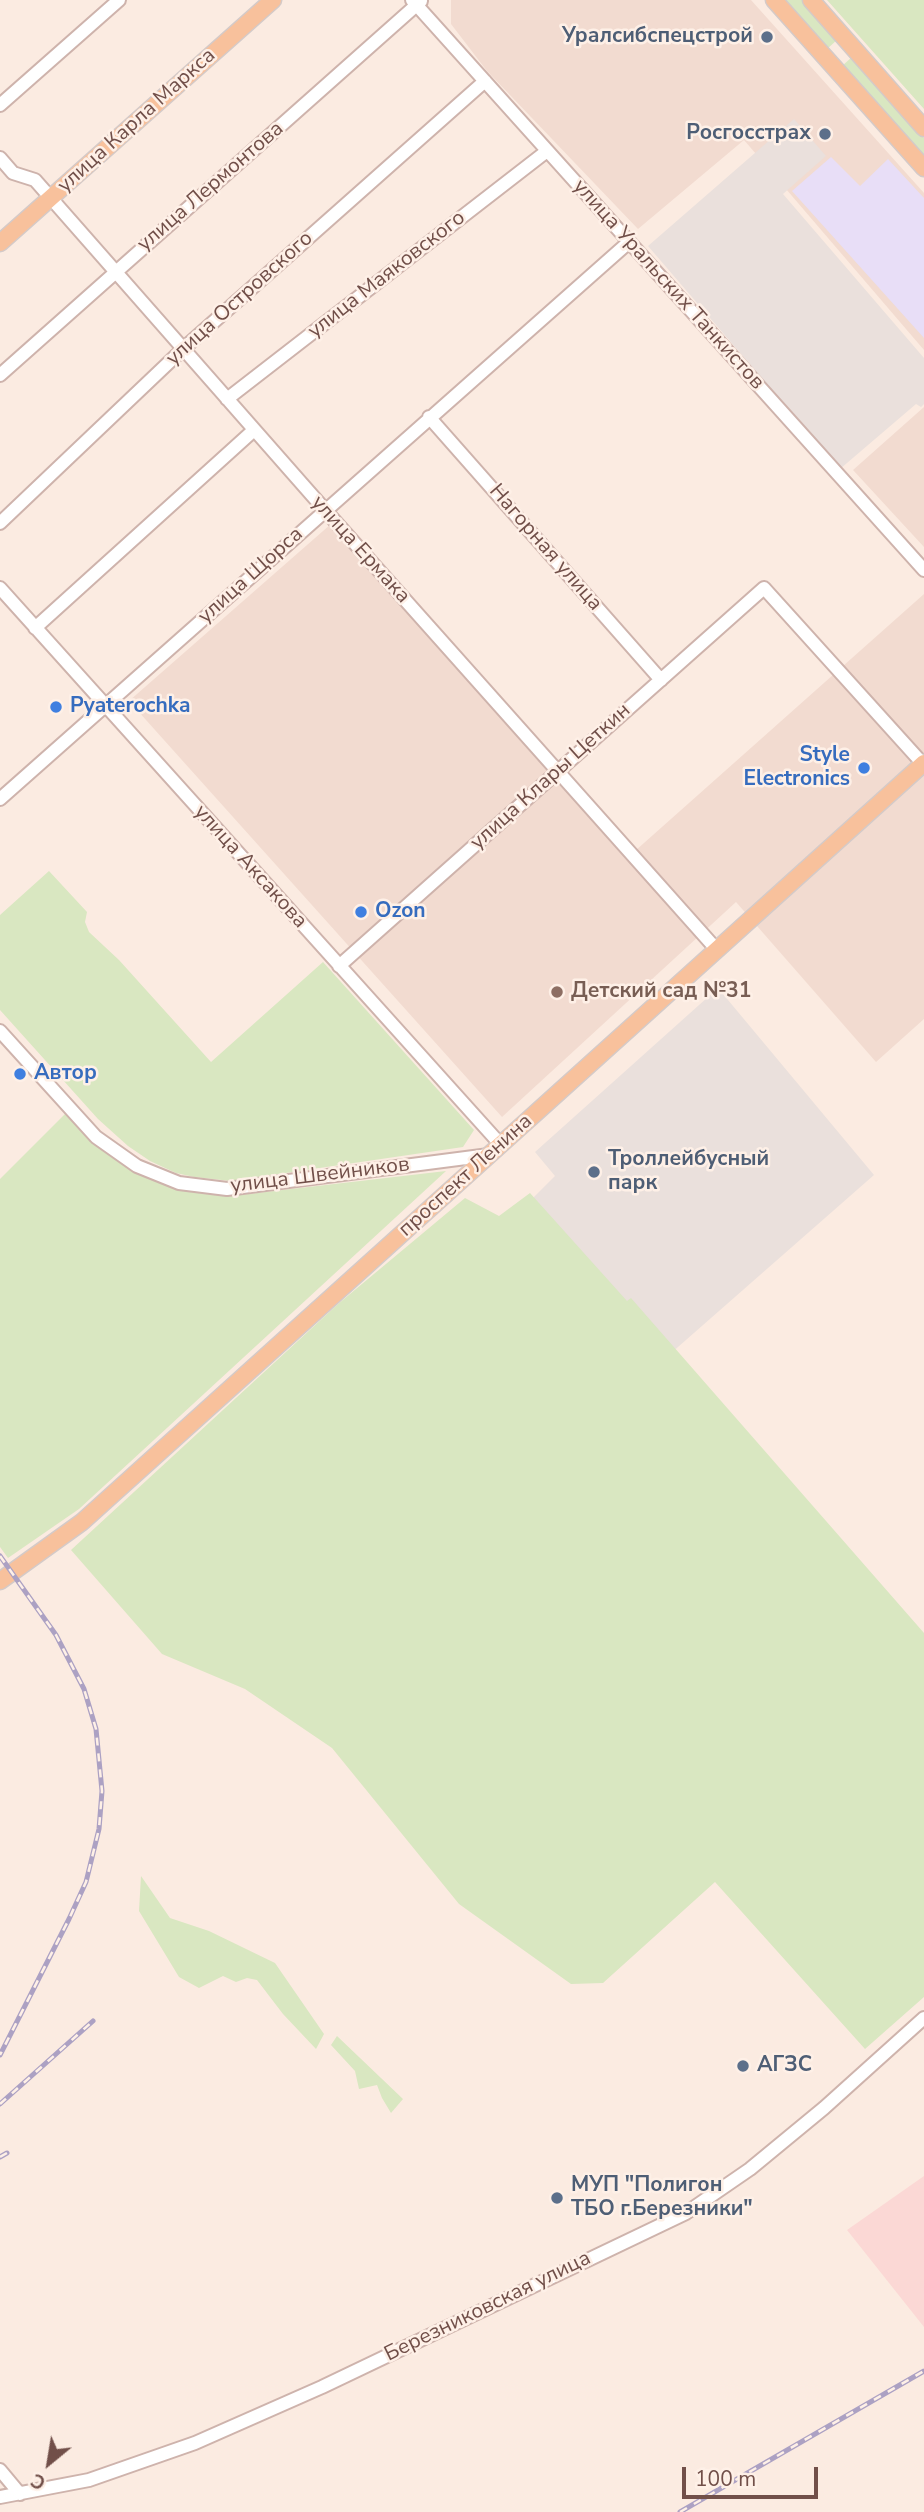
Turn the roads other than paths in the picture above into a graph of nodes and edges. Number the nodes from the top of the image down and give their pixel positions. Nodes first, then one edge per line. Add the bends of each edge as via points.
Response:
1 (119, 0) edge
2 (273, 0) edge
3 (774, 0) edge
4 (811, 0) edge
5 (417, 2) edge
6 (485, 81) junction
7 (0, 105) edge
8 (924, 128) edge
9 (547, 151) junction
10 (0, 158) edge
11 (924, 169) edge
12 (51, 197) junction
13 (629, 242) junction
14 (0, 243) edge
15 (115, 271) junction
16 (183, 349) junction
17 (0, 375) edge
18 (227, 399) junction
19 (429, 417) junction
20 (254, 430) junction
21 (325, 510) junction
22 (0, 523) edge
23 (924, 570) edge
24 (0, 588) edge
25 (35, 628) junction
26 (661, 680) junction
27 (104, 706) junction
28 (923, 764) edge
29 (558, 772) junction
30 (0, 799) edge
31 (717, 950) junction
32 (339, 966) junction
33 (0, 1031) edge
34 (495, 1150) junction
35 (0, 1581) edge
36 (924, 2018) edge
37 (0, 2470) edge
38 (20, 2494) junction
39 (0, 2497) edge

1 - 7 street
2 - 12 main road, улица Карла Маркса
3 - 11 main road
4 - 8 main road
5 - 6 street, улица Уральских Танкистов
5 - 15 street, улица Лермонтова
6 - 9 street, улица Уральских Танкистов
6 - 16 street, улица Островского
9 - 13 street, улица Уральских Танкистов
9 - 18 street, улица Маяковского
10 - 12 street, улица Ермака via 13,173 35,180
12 - 14 main road, улица Карла Маркса
12 - 15 street, улица Ермака
13 - 19 street, улица Щорса
13 - 23 street, улица Уральских Танкистов
15 - 16 street, улица Ермака
15 - 17 street, улица Лермонтова
16 - 18 street, улица Ермака
16 - 22 street, улица Островского
18 - 20 street, улица Ермака
19 - 21 street, улица Щорса
19 - 26 street, Нагорная улица
20 - 21 street, улица Ермака
20 - 25 street
21 - 27 street, улица Щорса
21 - 29 street, улица Ермака
24 - 25 street, улица Аксакова
25 - 27 street, улица Аксакова
26 - 28 street, улица Клары Цеткин via 764,588
26 - 29 street, улица Клары Цеткин
27 - 30 street, улица Щорса
27 - 32 street, улица Аксакова
28 - 31 main road, проспект Ленина
29 - 31 street, улица Ермака
29 - 32 street, улица Клары Цеткин
31 - 34 main road, проспект Ленина
32 - 34 street, улица Аксакова
33 - 34 street, улица Швейников via 96,1136 136,1166 180,1183 227,1189
34 - 35 main road, проспект Ленина via 82,1522
36 - 38 street, Березниковская улица via 824,2108 686,2213 195,2443 89,2480
37 - 38 street
38 - 39 street, Березниковская улица

